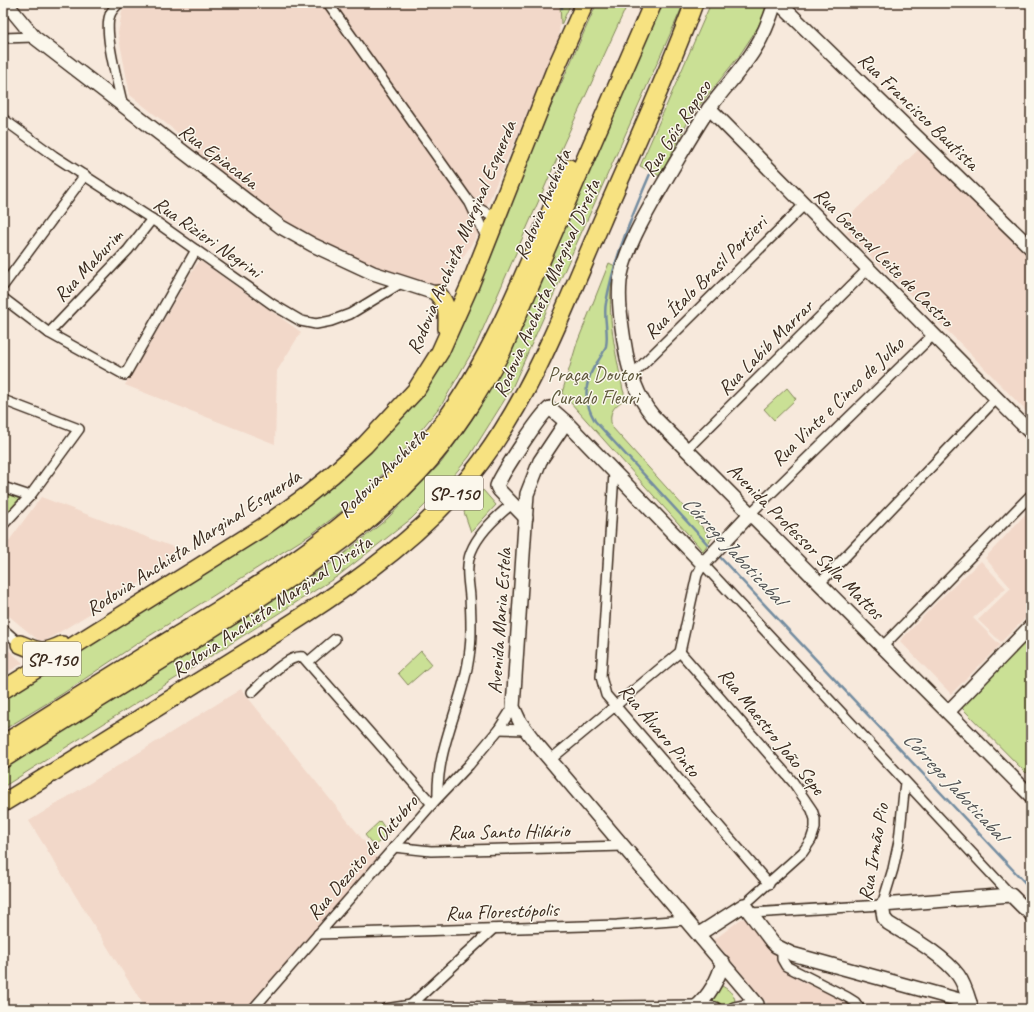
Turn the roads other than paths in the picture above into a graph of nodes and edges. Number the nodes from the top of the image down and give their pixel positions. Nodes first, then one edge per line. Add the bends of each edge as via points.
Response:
1 (6, 3) edge
2 (119, 3) edge
3 (328, 3) edge
4 (585, 3) edge
5 (650, 3) edge
6 (775, 3) edge
7 (779, 3) edge
8 (694, 7) edge
9 (34, 37) junction
10 (3, 38) edge
11 (123, 107) junction
12 (710, 108) junction
13 (3, 119) edge
14 (85, 176) junction
15 (470, 203) junction
16 (804, 205) junction
17 (496, 218) junction
18 (152, 219) junction
19 (487, 239) junction
20 (1031, 248) edge
21 (196, 250) junction
22 (868, 269) junction
23 (620, 280) joint
24 (401, 283) junction
25 (470, 285) junction
26 (3, 286) edge
27 (438, 294) junction
28 (3, 298) edge
29 (49, 333) junction
30 (447, 334) junction
31 (934, 335) junction
32 (632, 375) junction
33 (997, 398) junction
34 (3, 400) edge
35 (566, 422) junction
36 (1031, 433) edge
37 (687, 449) junction
38 (614, 473) junction
39 (3, 487) edge
40 (1031, 495) edge
41 (30, 496) junction
42 (512, 504) junction
43 (751, 514) junction
44 (526, 518) junction
45 (3, 525) edge
46 (706, 560) junction
47 (820, 583) junction
48 (1031, 626) edge
49 (100, 628) junction
50 (3, 629) edge
51 (335, 638) dead end
52 (20, 644) junction
53 (883, 646) junction
54 (680, 652) junction
55 (308, 662) junction
56 (6, 688) edge
57 (252, 692) dead end
58 (614, 706) junction
59 (513, 707) junction
60 (948, 712) junction
61 (499, 729) junction
62 (525, 730) junction
63 (3, 744) edge
64 (3, 759) edge
65 (550, 760) junction
66 (905, 782) junction
67 (1028, 787) edge
68 (438, 796) junction
69 (3, 803) edge
70 (432, 804) junction
71 (624, 846) junction
72 (394, 847) junction
73 (768, 884) junction
74 (1011, 895) junction
75 (882, 905) junction
76 (748, 909) junction
77 (1029, 909) edge
78 (686, 920) junction
79 (493, 929) junction
80 (318, 934) junction
81 (699, 934) junction
82 (782, 949) junction
83 (723, 962) junction
84 (411, 1005) junction
85 (760, 1006) edge
86 (970, 1006) edge
87 (696, 1007) junction
88 (472, 1008) edge
89 (530, 1008) edge
90 (253, 1009) edge
91 (385, 1009) edge
92 (715, 1009) edge
93 (734, 1009) edge
94 (860, 1009) edge

1 - 9 street, Rua Epiacaba
2 - 11 street via 110,15 109,27 110,47
3 - 15 street
4 - 17 highway, Rodovia Anchieta Marginal Esquerda / SP-150 via 555,70
5 - 63 highway, Rodovia Anchieta / SP-150 via 484,356 444,422 411,462 373,500 295,559 222,609
5 - 64 highway, Rodovia Anchieta / SP-150 via 502,351 442,446 379,511 326,554
6 - 12 street, Rua Góis Raposo via 755,49
7 - 20 street, Rua Francisco Bautista
8 - 69 highway, Rodovia Anchieta Marginal Direita / SP-150 via 528,389 511,418 457,490 430,518 387,555 310,611
9 - 10 street
9 - 11 street, Rua Epiacaba
11 - 24 street, Rua Epiacaba via 292,234 339,258
12 - 16 street, Rua General Leite de Castro
12 - 23 street, Rua Góis Raposo via 691,135 644,218 628,253
13 - 14 street, Rua Rizieri Negrini
14 - 18 street, Rua Rizieri Negrini
14 - 26 street
15 - 17 street
15 - 19 street
16 - 22 street, Rua General Leite de Castro
16 - 32 street, Rua Ítalo Brasil Portieri
17 - 19 highway, Rodovia Anchieta Marginal Esquerda / SP-150
18 - 21 street, Rua Rizieri Negrini
18 - 29 street, Rua Maburim via 128,250
19 - 25 highway, Rodovia Anchieta Marginal Esquerda / SP-150
21 - 24 street, Rua Rizieri Negrini via 272,304 301,321 316,324 350,314
21 - 29 street via 125,375
22 - 31 street, Rua General Leite de Castro
22 - 37 street, Rua Labib Marrar
23 - 32 street, Avenida Professor Sylla Mattos via 622,325
24 - 27 street, Rua Epiacaba
25 - 27 highway via 454,292
25 - 30 highway, Rodovia Anchieta Marginal Esquerda / SP-150
27 - 30 highway via 447,308
28 - 29 street
30 - 49 highway, Rodovia Anchieta Marginal Esquerda / SP-150 via 440,352 416,390 365,445 332,475 263,527
31 - 33 street, Rua General Leite de Castro
31 - 43 street, Rua Vinte e Cinco de Julho
32 - 37 street, Avenida Professor Sylla Mattos via 640,399
33 - 36 street, Rua General Leite de Castro
33 - 47 street
34 - 41 street via 79,429
35 - 38 street
35 - 42 street via 550,408 525,441 497,486
35 - 44 street, Avenida Maria Estela via 551,441 532,477 527,494
37 - 43 street, Avenida Professor Sylla Mattos
38 - 46 street
38 - 58 street, Rua Álvaro Pinto via 601,677 606,695
39 - 41 street
40 - 53 street
41 - 45 street
42 - 44 street
42 - 68 street via 477,541 469,558 471,631 468,666 440,760
43 - 46 street, Rua Vinte e Cinco de Julho
43 - 47 street, Avenida Professor Sylla Mattos
44 - 59 street, Avenida Maria Estela
46 - 54 street via 697,575
46 - 66 street
47 - 53 street, Avenida Professor Sylla Mattos
48 - 60 street
49 - 52 highway via 48,651 36,651
49 - 56 highway, Rodovia Anchieta Marginal Esquerda / SP-150
50 - 52 street
51 - 55 street
52 - 56 highway via 24,662
53 - 60 street, Avenida Professor Sylla Mattos
54 - 58 street
54 - 73 street, Rua Maestro João Sepe via 793,782 812,810 815,828 811,840 803,852
55 - 57 street via 300,656 288,660
55 - 70 street
58 - 65 street
58 - 73 street, Rua Álvaro Pinto
59 - 61 street, Rua Dezoito de Outubro
59 - 62 street, Avenida Maria Estela
60 - 67 street, Avenida Professor Sylla Mattos
61 - 62 street
61 - 68 street, Rua Dezoito de Outubro
62 - 65 street, Avenida Maria Estela
65 - 71 street, Avenida Maria Estela
66 - 74 street
66 - 75 street, Rua Irmão Pio via 899,841
68 - 70 street, Rua Dezoito de Outubro
70 - 72 street, Rua Dezoito de Outubro
71 - 72 street, Rua Santo Hilário via 431,851
71 - 78 street, Avenida Maria Estela
72 - 80 street, Rua Dezoito de Outubro
73 - 76 street, Rua Maestro João Sepe
74 - 75 street
74 - 77 street
75 - 76 street
75 - 86 street, Rua Irmão Pio via 884,918 888,923 943,960 958,975 966,989
76 - 81 street, Rua Maestro João Sepe
76 - 82 street via 772,942
78 - 79 street, Rua Florestópolis
78 - 81 street, Avenida Maria Estela
79 - 80 street, Rua Florestópolis
79 - 84 street
80 - 90 street, Rua Dezoito de Outubro
81 - 83 street, Avenida Maria Estela
82 - 86 street
82 - 94 street via 782,959 786,966 848,997
83 - 85 street, Avenida Maria Estela
83 - 87 street via 713,987
84 - 88 street
84 - 91 street
85 - 93 street
87 - 89 street
87 - 92 street
88 - 89 street

